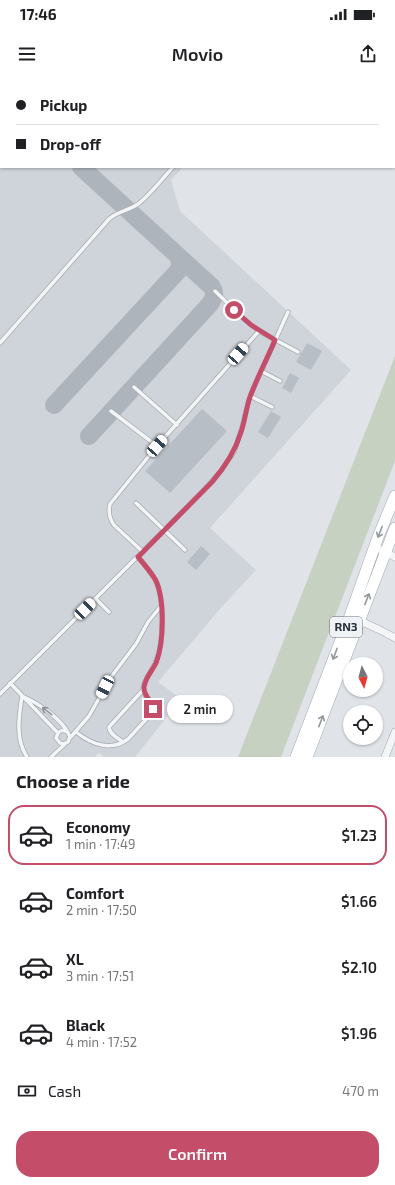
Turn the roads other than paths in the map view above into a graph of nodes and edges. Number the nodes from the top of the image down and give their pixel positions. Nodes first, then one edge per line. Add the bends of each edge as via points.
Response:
1 (172, 168) edge
2 (214, 291) dead end
3 (288, 312) dead end
4 (259, 331) junction
5 (275, 340) junction
6 (0, 343) edge
7 (298, 352) dead end
8 (261, 371) junction
9 (280, 381) dead end
10 (134, 387) dead end
11 (250, 396) junction
12 (272, 407) dead end
13 (112, 411) dead end
14 (176, 425) junction
15 (157, 446) junction
16 (395, 496) edge
17 (136, 503) dead end
18 (395, 528) edge
19 (164, 530) junction
20 (375, 547) junction
21 (185, 550) dead end
22 (143, 552) junction
23 (390, 555) edge
24 (138, 557) junction
25 (96, 599) junction
26 (162, 606) junction
27 (109, 612) dead end
28 (354, 618) junction
29 (395, 638) edge
30 (10, 683) junction
31 (143, 690) junction
32 (0, 694) edge
33 (22, 696) junction
34 (58, 732) junction
35 (68, 732) junction
36 (76, 732) junction
37 (395, 732) edge
38 (70, 739) junction
39 (123, 742) junction
40 (66, 743) junction
41 (27, 757) edge
42 (51, 757) edge
43 (296, 757) edge
44 (307, 757) edge
45 (385, 757) edge

1 - 6 lane via 141,201 109,219
2 - 4 lane
3 - 5 lane
4 - 5 lane
4 - 14 lane
5 - 7 lane
5 - 8 lane
8 - 9 lane
8 - 11 lane
10 - 14 lane
11 - 12 lane
11 - 19 lane via 234,452 212,482
13 - 15 lane
14 - 15 lane
15 - 22 lane via 112,500 108,509 114,525
16 -> 20 main road, RN3
17 - 19 lane
18 - 23 main road, RN3
19 - 21 lane
19 - 22 lane
20 - 23 street
20 - 28 main road, RN3
22 - 24 lane
28 -> 23 main road, RN3
24 - 25 lane
24 - 26 lane via 155,580
25 - 27 lane
25 - 30 lane
26 - 31 lane via 159,653
26 - 36 lane via 148,622 95,707
28 - 29 street
28 -> 43 main road, RN3
44 -> 28 main road, RN3
30 - 32 lane
30 - 33 lane
31 - 39 lane via 152,705 152,713
31 - 39 lane via 109,727 111,733
33 - 34 lane
35 -> 33 lane via 47,711
33 - 41 lane via 20,737
34 - 35 lane
34 - 40 lane via 57,741
35 - 38 lane
36 - 38 lane
36 - 39 lane via 91,742 102,745 113,746
37 - 45 street
38 - 40 lane
40 - 42 lane

